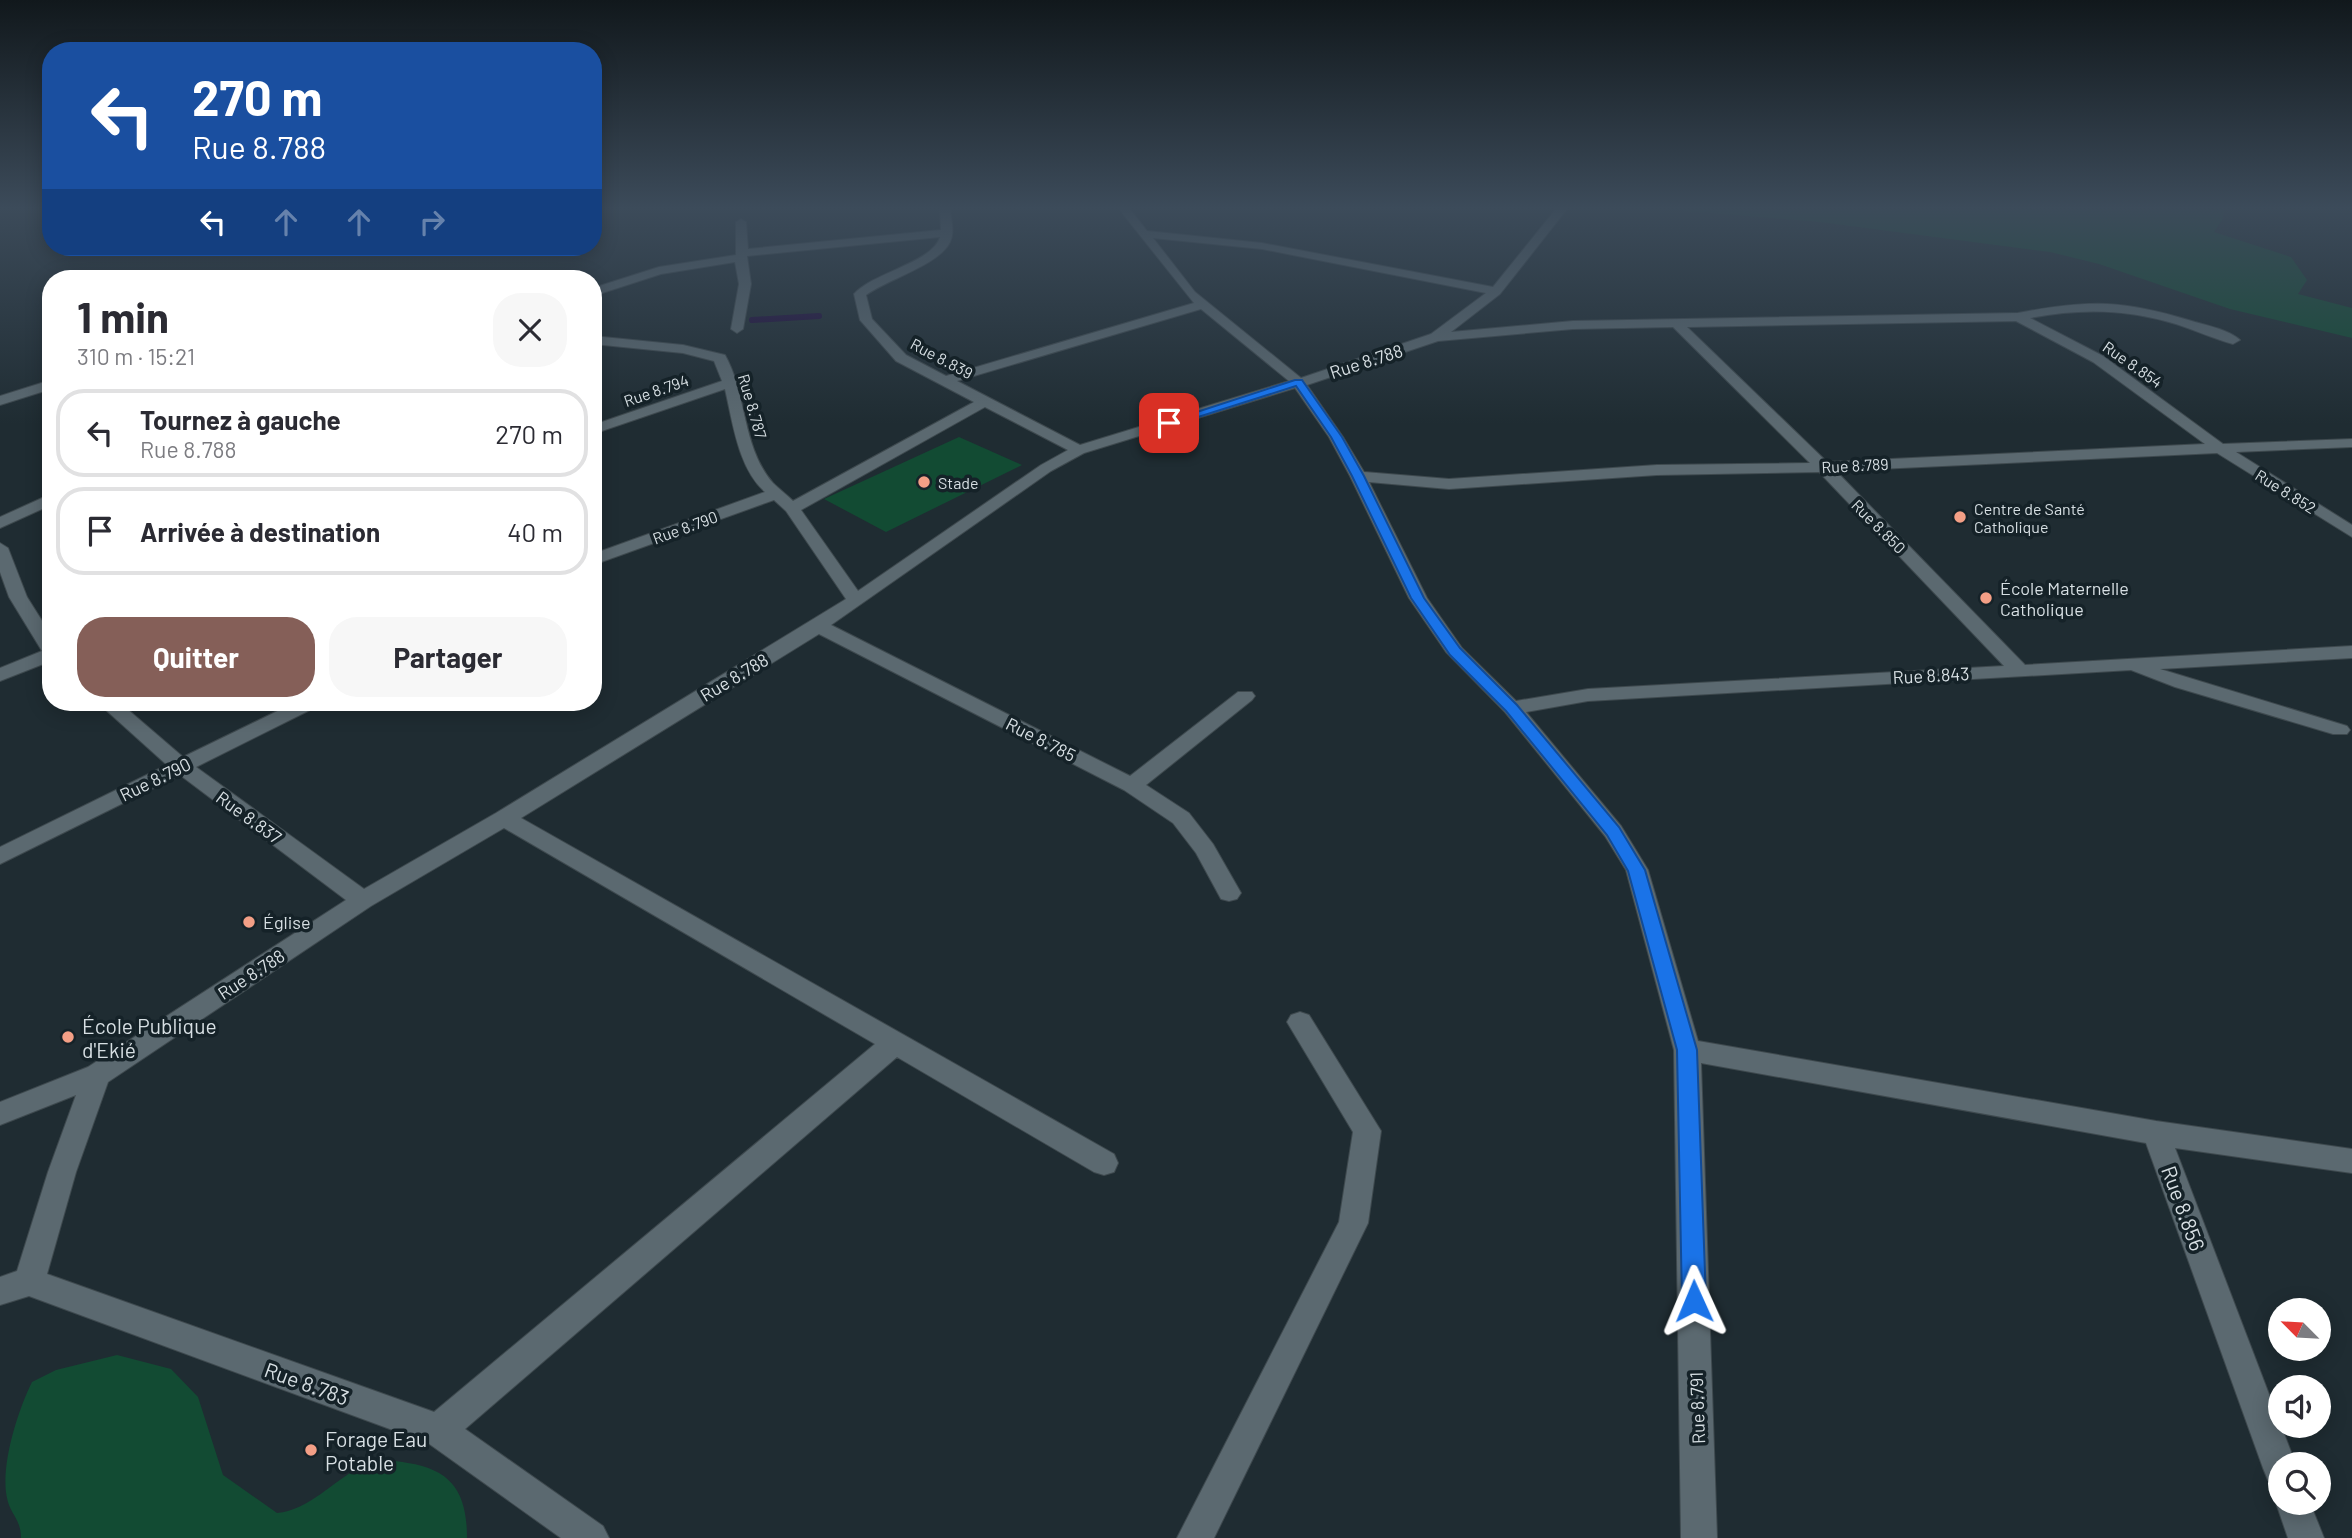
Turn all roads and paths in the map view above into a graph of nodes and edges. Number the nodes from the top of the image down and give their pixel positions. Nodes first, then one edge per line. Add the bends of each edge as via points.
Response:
1 (628, 281) edge
2 (746, 281) edge
3 (879, 281) edge
4 (1180, 281) edge
5 (1442, 281) edge
6 (1505, 281) edge
7 (602, 289) edge
8 (1496, 291) junction
9 (1202, 305) junction
10 (2018, 317) junction
11 (1677, 324) junction
12 (737, 329) dead end
13 (1436, 337) junction
14 (2233, 340) dead end
15 (602, 341) edge
16 (947, 380) junction
17 (1298, 382) junction
18 (730, 383) junction
19 (42, 387) edge
20 (0, 401) edge
21 (986, 401) junction
22 (602, 426) edge
23 (2352, 443) edge
24 (2221, 449) junction
25 (1079, 450) junction
26 (1823, 467) junction
27 (1358, 476) junction
28 (776, 494) junction
29 (42, 503) edge
30 (792, 508) junction
31 (0, 523) edge
32 (2352, 532) edge
33 (0, 548) edge
34 (602, 557) edge
35 (855, 599) junction
36 (818, 626) junction
37 (42, 638) edge
38 (2352, 652) edge
39 (42, 657) edge
40 (2129, 664) junction
41 (2019, 670) junction
42 (0, 675) edge
43 (1245, 696) dead end
44 (1512, 708) junction
45 (117, 711) edge
46 (293, 711) edge
47 (2340, 730) dead end
48 (181, 766) junction
49 (1132, 785) junction
50 (504, 818) junction
51 (0, 856) edge
52 (1229, 894) dead end
53 (363, 900) junction
54 (1300, 1022) dead end
55 (895, 1043) junction
56 (1687, 1050) junction
57 (97, 1075) junction
58 (0, 1114) edge
59 (2156, 1133) junction
60 (2352, 1160) edge
61 (1104, 1163) dead end
62 (15, 1287) edge
63 (438, 1430) junction
64 (2274, 1452) edge
65 (2297, 1515) edge
66 (591, 1538) edge
67 (1195, 1538) edge
68 (1699, 1538) edge
69 (2306, 1538) edge

1 - 7 street
2 - 12 street
3 - 16 street, Rue 8.839 via 860,294 866,320 901,358
4 - 9 street, Rue 8.791
5 - 8 street
6 - 8 street, Rue 8.788
8 - 13 street, Rue 8.788
9 - 16 street
9 - 17 street, Rue 8.791
10 - 11 street
10 - 14 street via 2081,306 2111,307
10 - 24 street, Rue 8.854 via 2098,359
11 - 13 street via 1563,326
11 - 26 street, Rue 8.850
13 - 17 street, Rue 8.788
15 - 18 street, Rue 8.787 via 715,355
16 - 21 street, Rue 8.839
17 - 25 street, Rue 8.788
17 - 27 street, Rue 8.791
18 - 22 street, Rue 8.794
18 - 28 street, Rue 8.787 via 747,450 765,484
19 - 20 street
21 - 25 street, Rue 8.839
21 - 30 street
23 - 24 street, Rue 8.789
24 - 26 street, Rue 8.789
24 - 32 street, Rue 8.852
25 - 35 street, Rue 8.788
26 - 27 street, Rue 8.789 via 1657,470 1449,484
26 - 41 street, Rue 8.850
27 - 44 street, Rue 8.791 via 1418,598 1455,652
28 - 30 street, Rue 8.787
28 - 34 street, Rue 8.790
29 - 31 street
30 - 35 street, Rue 8.787
33 - 37 street via 18,597
35 - 36 street, Rue 8.788
36 - 49 street, Rue 8.785
36 - 50 street, Rue 8.788
38 - 40 street, Rue 8.843
39 - 42 street
40 - 41 street, Rue 8.843
40 - 47 street
41 - 44 street, Rue 8.843 via 1588,695
43 - 49 street
44 - 56 street, Rue 8.791 via 1613,831 1637,870
45 - 48 street, Rue 8.837
46 - 48 street, Rue 8.790
48 - 51 street, Rue 8.790
48 - 53 street, Rue 8.837
49 - 52 street, Rue 8.785 via 1181,818 1205,849
50 - 53 street, Rue 8.788
50 - 55 street
53 - 57 street, Rue 8.788
54 - 67 street via 1367,1131 1353,1223
55 - 61 street
55 - 63 street
56 - 59 street
56 - 68 street, Rue 8.791
57 - 58 street, Rue 8.788
57 - 62 street
59 - 60 street, Rue 8.856
59 - 64 street, Rue 8.856
62 - 63 street, Rue 8.783
63 - 66 street, Rue 8.783
65 - 69 street

